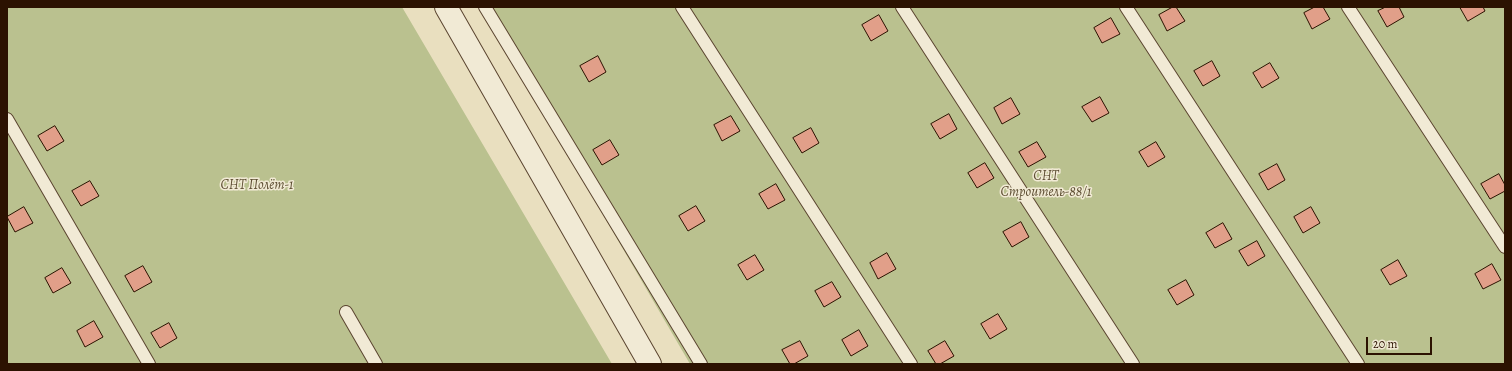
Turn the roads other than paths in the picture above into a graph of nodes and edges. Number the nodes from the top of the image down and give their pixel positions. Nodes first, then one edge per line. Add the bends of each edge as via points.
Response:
1 (446, 7) edge
2 (485, 7) edge
3 (682, 7) edge
4 (902, 7) edge
5 (1126, 7) edge
6 (1348, 7) edge
7 (7, 119) edge
8 (1505, 247) edge
9 (346, 312) dead end
10 (149, 364) edge
11 (376, 364) edge
12 (650, 364) edge
13 (701, 364) edge
14 (911, 364) edge
15 (1133, 364) edge
16 (1358, 364) edge

1 - 12 street
2 - 13 lane
3 - 14 lane
4 - 15 lane
5 - 16 lane
6 - 8 lane
7 - 10 lane
9 - 11 lane

